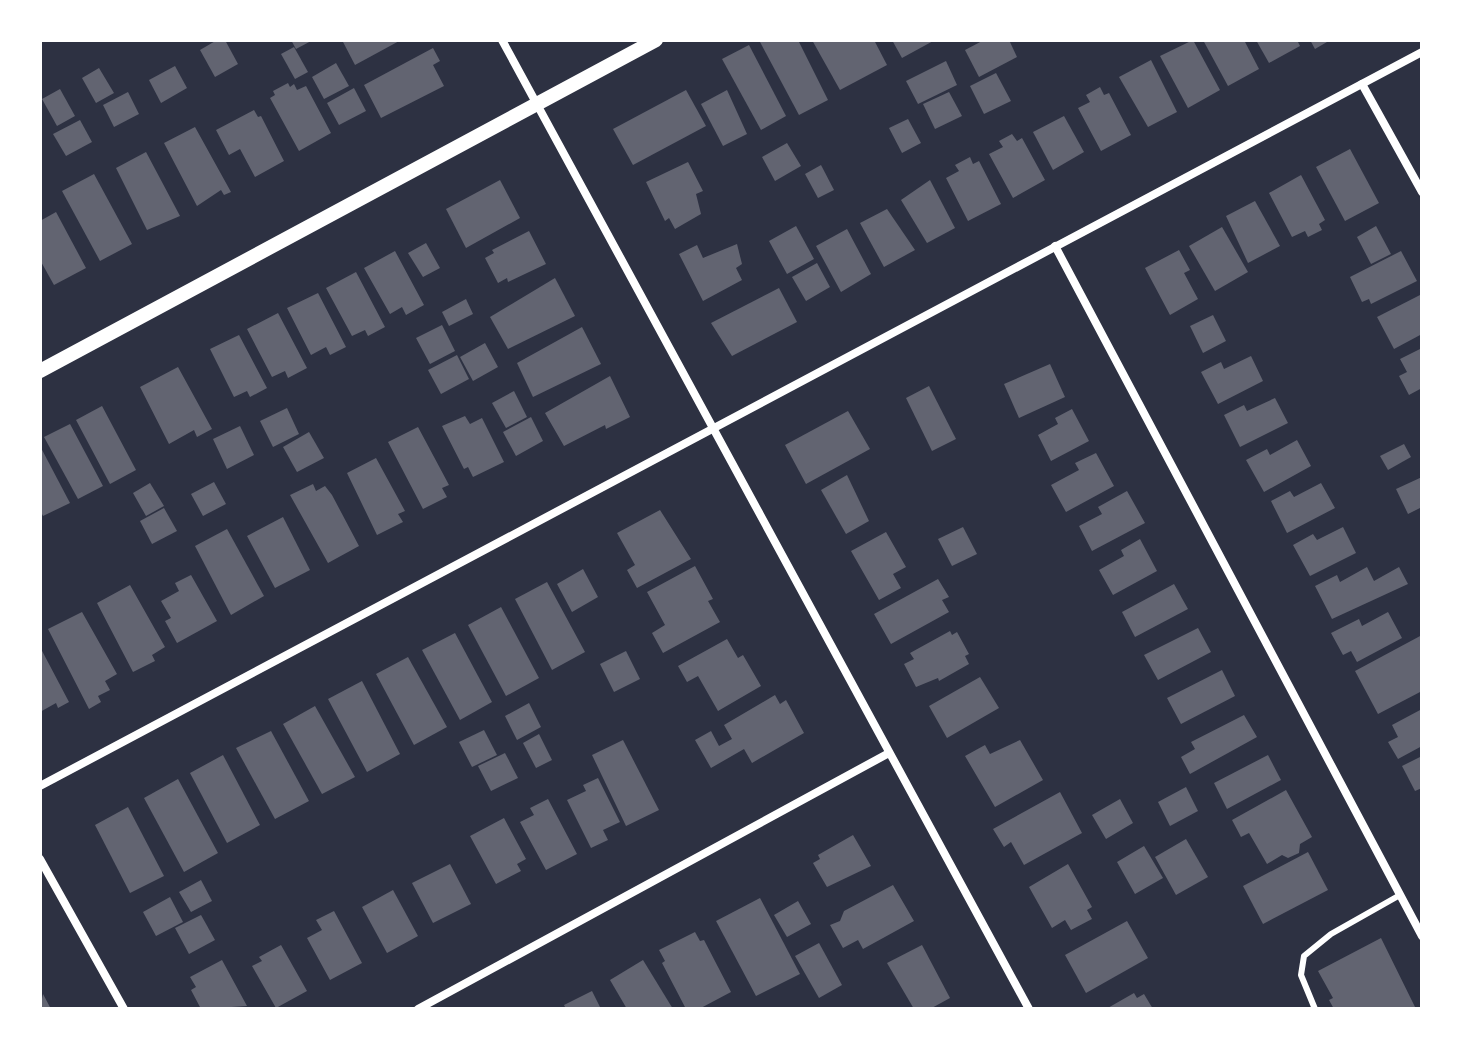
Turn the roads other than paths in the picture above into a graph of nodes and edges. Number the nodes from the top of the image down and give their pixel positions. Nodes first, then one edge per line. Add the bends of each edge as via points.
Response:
1 (502, 40) edge
2 (656, 40) edge
3 (1422, 52) edge
4 (1362, 84) junction
5 (537, 104) junction
6 (1422, 192) edge
7 (1055, 246) junction
8 (40, 371) edge
9 (713, 427) junction
10 (889, 753) junction
11 (40, 786) edge
12 (40, 859) edge
13 (1400, 895) junction
14 (1422, 936) edge
15 (124, 1009) edge
16 (418, 1009) edge
17 (1029, 1009) edge
18 (1315, 1009) edge

1 - 5 street
2 - 5 street
3 - 4 street
4 - 6 street
4 - 7 street
5 - 8 street
5 - 9 street
7 - 9 street
7 - 13 street
9 - 10 street
9 - 11 street
10 - 16 street
10 - 17 street
12 - 15 street
13 - 14 street
13 - 18 lane via 1331,934 1304,956 1301,975

